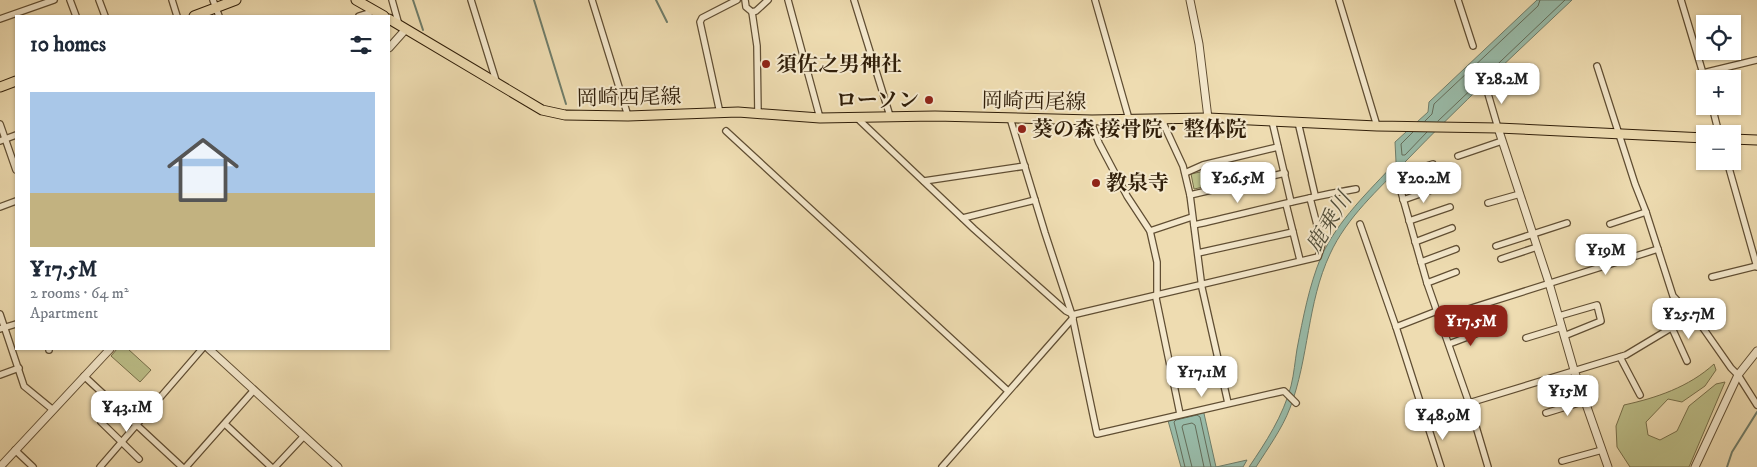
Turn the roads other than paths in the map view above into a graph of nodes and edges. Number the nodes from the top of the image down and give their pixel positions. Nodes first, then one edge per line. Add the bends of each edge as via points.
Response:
1 (54, 0) edge
2 (70, 0) edge
3 (100, 0) edge
4 (172, 0) edge
5 (236, 0) edge
6 (356, 0) edge
7 (392, 0) edge
8 (471, 0) edge
9 (592, 0) edge
10 (737, 0) edge
11 (745, 0) edge
12 (768, 0) edge
13 (788, 0) edge
14 (854, 0) edge
15 (1094, 0) edge
16 (1190, 0) edge
17 (1339, 0) edge
18 (1458, 0) edge
19 (1681, 0) edge
20 (216, 8) edge
21 (375, 11) junction
22 (752, 12) junction
23 (76, 15) edge
24 (105, 15) edge
25 (178, 15) edge
26 (197, 15) edge
27 (362, 15) edge
28 (382, 15) edge
29 (0, 19) edge
30 (390, 20) edge
31 (402, 27) junction
32 (390, 46) edge
33 (1473, 46) dead end
34 (1757, 60) edge
35 (1598, 66) dead end
36 (1702, 70) edge
37 (1715, 70) edge
38 (15, 81) edge
39 (497, 84) junction
40 (0, 87) edge
41 (1486, 87) dead end
42 (720, 113) junction
43 (758, 114) junction
44 (628, 116) junction
45 (890, 116) junction
46 (856, 117) junction
47 (820, 118) junction
48 (1010, 118) junction
49 (1208, 118) junction
50 (1129, 119) junction
51 (1164, 119) junction
52 (1092, 120) junction
53 (1272, 121) junction
54 (1298, 122) junction
55 (0, 124) edge
56 (1377, 126) junction
57 (1498, 128) junction
58 (726, 131) dead end
59 (1620, 133) junction
60 (15, 135) edge
61 (1696, 137) edge
62 (1741, 139) edge
63 (3, 140) edge
64 (1757, 140) edge
65 (1502, 141) junction
66 (1278, 147) junction
67 (1458, 156) dead end
68 (1433, 164) dead end
69 (1025, 166) junction
70 (15, 168) edge
71 (1730, 170) edge
72 (1185, 173) junction
73 (1285, 173) junction
74 (924, 181) junction
75 (1437, 188) dead end
76 (1356, 189) dead end
77 (1520, 194) junction
78 (1190, 195) junction
79 (1313, 197) junction
80 (1035, 200) junction
81 (1403, 200) junction
82 (15, 201) edge
83 (1289, 203) junction
84 (1488, 204) dead end
85 (0, 207) edge
86 (1450, 207) dead end
87 (1646, 212) junction
88 (963, 218) junction
89 (1192, 218) junction
90 (1409, 221) junction
91 (1567, 223) dead end
92 (1360, 224) dead end
93 (1610, 224) dead end
94 (1194, 225) junction
95 (1452, 228) dead end
96 (1150, 231) junction
97 (1293, 232) junction
98 (1533, 234) junction
99 (1415, 242) junction
100 (1496, 246) dead end
101 (1537, 247) junction
102 (1658, 249) junction
103 (1456, 250) dead end
104 (1198, 253) junction
105 (1501, 259) dead end
106 (1300, 260) junction
107 (1421, 262) junction
108 (1757, 266) edge
109 (1456, 272) dead end
110 (1712, 277) dead end
111 (1202, 283) junction
112 (1427, 283) junction
113 (1549, 283) junction
114 (1157, 295) junction
115 (1437, 311) junction
116 (0, 314) edge
117 (1072, 316) junction
118 (1559, 316) junction
119 (1691, 316) junction
120 (1440, 318) junction
121 (15, 324) edge
122 (1396, 327) junction
123 (1562, 327) junction
124 (2, 328) edge
125 (1672, 328) junction
126 (1486, 330) dead end
127 (1564, 336) junction
128 (1526, 338) dead end
129 (1449, 344) junction
130 (109, 350) edge
131 (201, 350) edge
132 (210, 350) edge
133 (1757, 351) edge
134 (1620, 357) junction
135 (1688, 361) dead end
136 (19, 368) junction
137 (1574, 370) junction
138 (0, 375) edge
139 (1738, 375) junction
140 (84, 376) junction
141 (254, 390) junction
142 (1008, 391) junction
143 (1640, 395) dead end
144 (1585, 401) junction
145 (1228, 403) junction
146 (1296, 403) dead end
147 (1469, 403) junction
148 (1757, 405) edge
149 (52, 409) junction
150 (1546, 413) dead end
151 (1180, 414) junction
152 (1426, 420) junction
153 (101, 422) dead end
154 (225, 424) junction
155 (137, 425) junction
156 (304, 436) junction
157 (122, 442) junction
158 (15, 450) junction
159 (1602, 450) junction
160 (138, 459) dead end
161 (1562, 461) dead end
162 (0, 467) edge
163 (33, 467) edge
164 (100, 467) edge
165 (184, 467) edge
166 (271, 467) edge
167 (275, 467) edge
168 (338, 467) edge
169 (942, 467) edge
170 (1441, 467) edge
171 (1488, 467) edge
172 (1608, 467) edge
173 (1695, 467) edge

1 - 29 street
2 - 23 street
3 - 24 street
4 - 25 street
5 - 20 main road
6 - 21 main road
7 - 31 street
8 - 39 street
9 - 44 street
10 - 42 street via 700,22
11 - 22 street via 746,7
12 - 22 street
13 - 47 street
14 - 45 street
15 - 50 street
16 - 49 street
17 - 56 street
18 - 33 street
19 - 36 street
20 - 26 main road
21 - 27 street
21 - 28 main road
22 - 43 street via 757,46
30 - 31 main road, 岡崎西尾線
31 - 32 street
31 - 39 main road, 岡崎西尾線
34 - 37 street
35 - 59 street
38 - 40 main road
39 - 44 main road, 岡崎西尾線 via 553,114
41 - 57 street
42 - 43 main road, 岡崎西尾線
42 - 44 main road, 岡崎西尾線
43 - 47 main road, 岡崎西尾線
45 - 46 main road, 岡崎西尾線
45 - 48 main road, 岡崎西尾線
46 - 47 main road, 岡崎西尾線
46 - 74 street
48 - 52 main road, 岡崎西尾線
48 - 69 street
49 - 51 main road, 岡崎西尾線
49 - 53 main road, 岡崎西尾線
50 - 51 main road, 岡崎西尾線
50 - 52 main road, 岡崎西尾線
51 - 72 street
52 - 96 street via 1099,144
53 - 54 main road, 岡崎西尾線
53 - 66 street
54 - 56 main road, 岡崎西尾線
54 - 79 street
55 - 63 street
56 - 57 main road, 岡崎西尾線
57 - 59 main road, 岡崎西尾線
57 - 65 street
58 - 142 street
59 - 61 main road, 岡崎西尾線
59 - 87 street
60 - 63 street
62 - 64 main road
63 - 70 street
65 - 67 street
65 - 77 street
66 - 72 street via 1203,165
66 - 73 street
68 - 81 street via 1410,172 1398,181
69 - 74 street
69 - 80 street
71 - 108 street
72 - 78 street
73 - 78 street
73 - 83 street
74 - 88 street
75 - 81 street
76 - 79 street
77 - 84 street
77 - 98 street
78 - 89 street
79 - 83 street
79 - 106 street via 1322,244 1318,257
80 - 88 street
80 - 117 street
81 - 90 street
82 - 85 street
83 - 94 street
83 - 97 street
86 - 90 street
87 - 93 street
87 - 102 street
88 - 117 street
89 - 94 street
89 - 96 street
90 - 99 street
91 - 98 street
92 - 122 street
94 - 104 street
95 - 99 street
96 - 114 street via 1157,262
97 - 104 street
97 - 106 street
98 - 100 street
98 - 101 street
99 - 107 street
101 - 105 street
101 - 113 street
102 - 113 street
102 - 119 street via 1673,296
103 - 107 street
104 - 111 street
106 - 111 street
107 - 112 street
108 - 110 street
109 - 112 street
111 - 114 street
111 - 145 street
112 - 115 street
113 - 118 street
113 - 120 street
114 - 117 street
114 - 151 street
115 - 120 street
115 - 122 street
116 - 124 street
117 - 142 street
117 - 151 street via 1098,434
118 - 123 street
118 - 127 street via 1597,305 1601,321
119 - 125 street
119 - 139 street
120 - 129 street
121 - 124 street
122 - 152 street
123 - 127 street
123 - 128 street
124 - 136 street
125 - 134 street
125 - 135 street
126 - 129 street
127 - 137 street
129 - 147 street
130 - 140 street
131 - 155 street
132 - 141 street
133 - 139 street
134 - 137 street
134 - 143 street
136 - 138 street
136 - 149 street via 24,386
137 - 144 street
137 - 147 street
139 - 148 street
139 - 173 street
140 - 149 street
140 - 155 street
141 - 154 street
141 - 156 street
142 - 169 street
144 - 150 street
144 - 159 street
145 - 146 street via 1284,392
145 - 151 street
147 - 152 street
147 - 171 street
149 - 158 street
152 - 170 street
153 - 157 street
154 - 165 street
154 - 166 street
155 - 157 street
155 - 165 street
156 - 167 street
156 - 168 street
157 - 160 street
157 - 164 street
158 - 162 street
158 - 163 street
159 - 161 street
159 - 172 street

